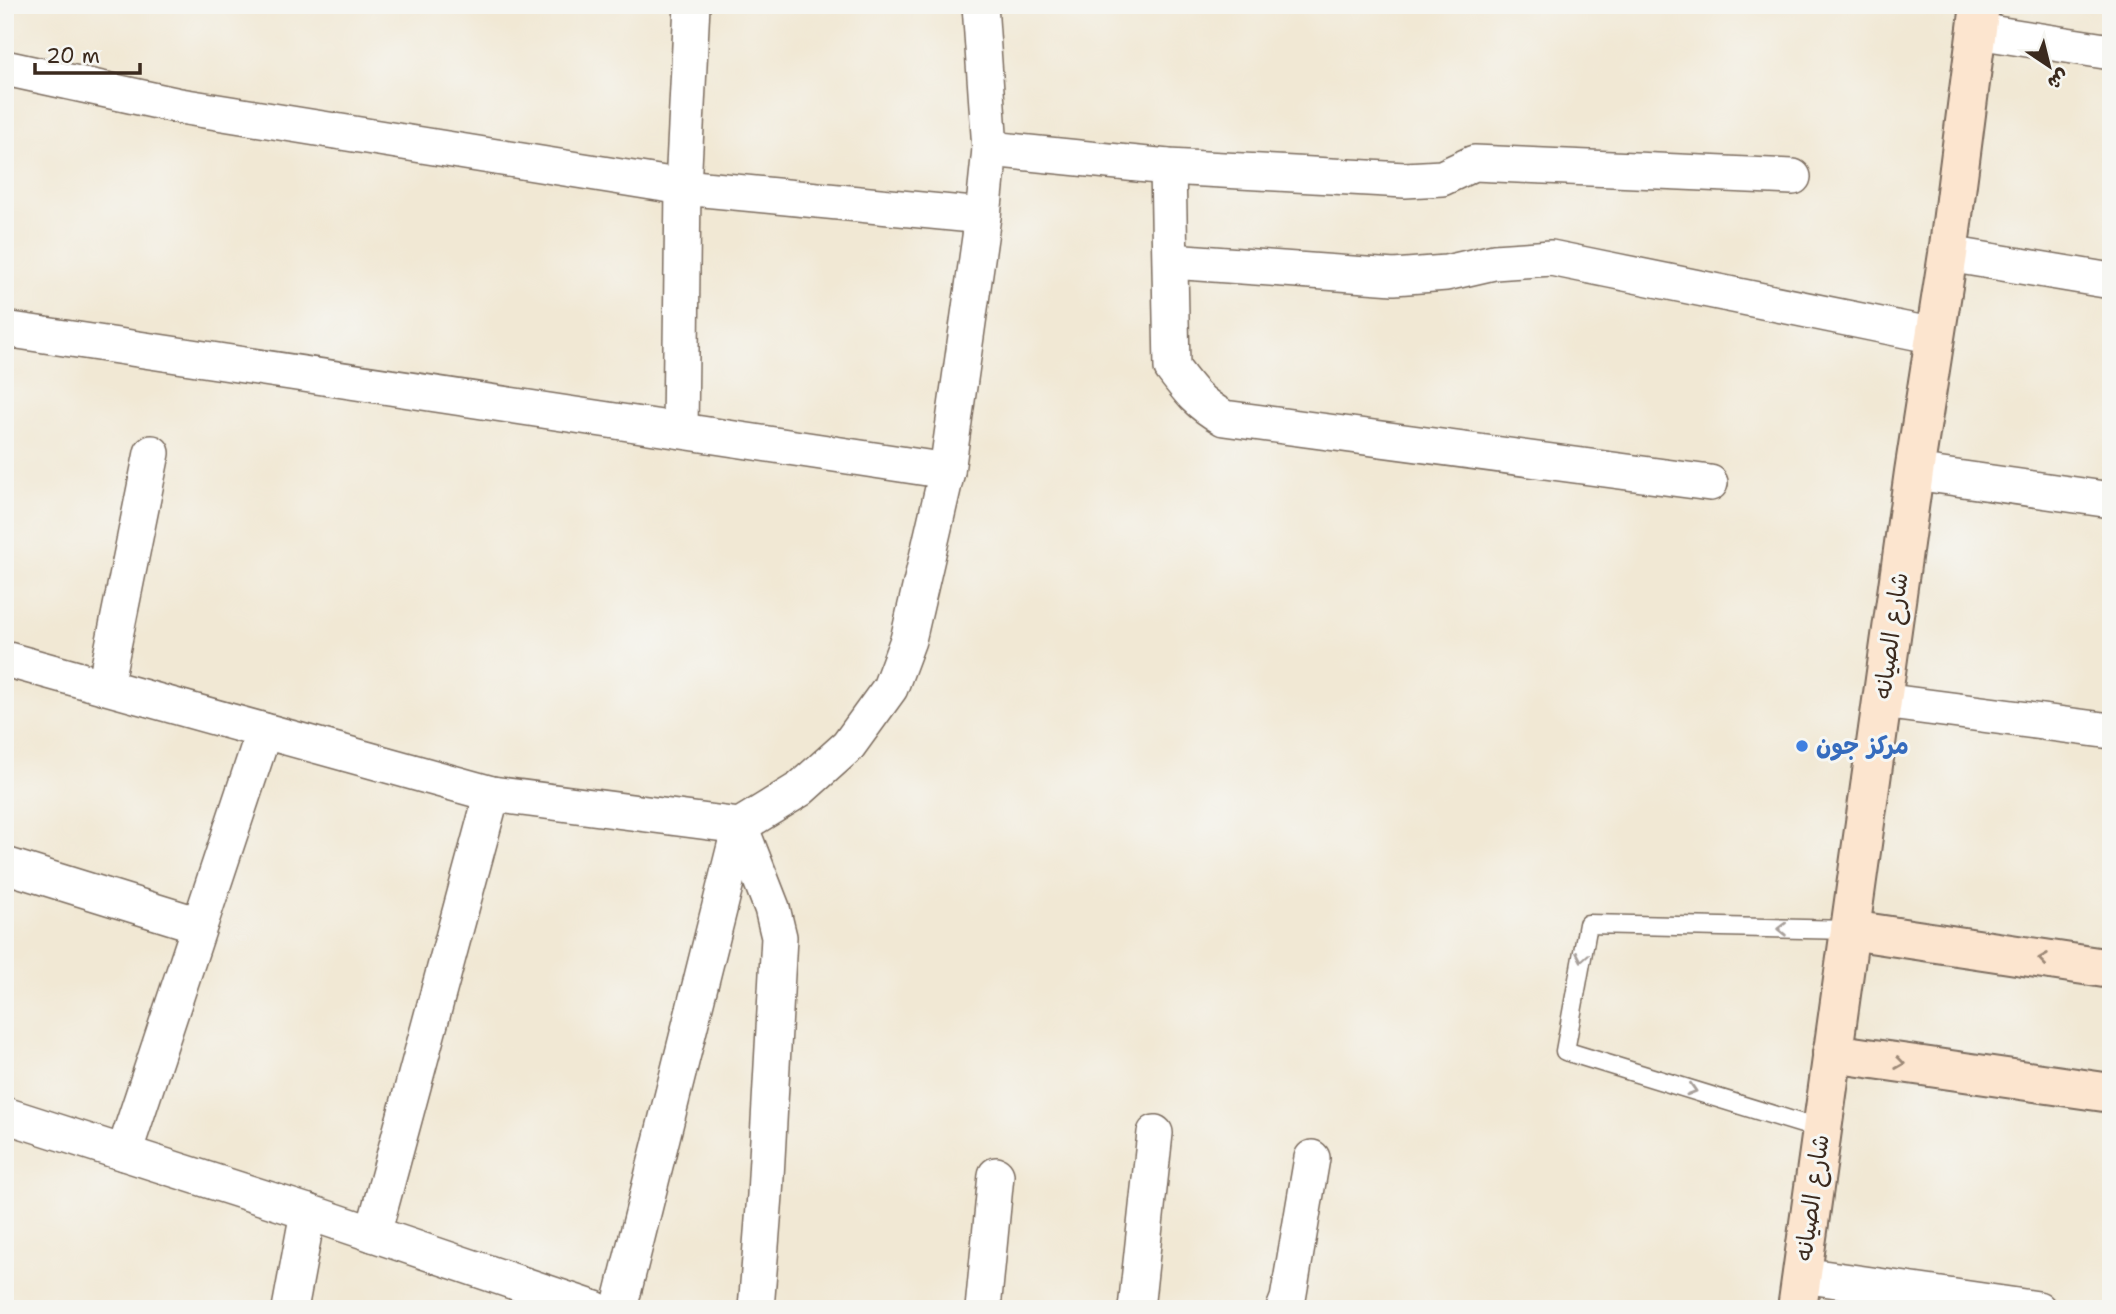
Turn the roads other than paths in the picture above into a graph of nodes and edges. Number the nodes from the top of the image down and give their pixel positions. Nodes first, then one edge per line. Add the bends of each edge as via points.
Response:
1 (692, 5) edge
2 (980, 5) edge
3 (1978, 18) edge
4 (2111, 52) edge
5 (5, 68) edge
6 (990, 149) junction
7 (1168, 167) junction
8 (1793, 177) dead end
9 (683, 187) junction
10 (983, 216) junction
11 (1948, 254) junction
12 (1171, 261) junction
13 (2111, 281) edge
14 (5, 328) edge
15 (1935, 336) junction
16 (680, 430) junction
17 (152, 453) dead end
18 (947, 471) junction
19 (1914, 472) junction
20 (1710, 483) dead end
21 (2111, 500) edge
22 (5, 659) edge
23 (105, 686) junction
24 (1882, 701) junction
25 (264, 731) junction
26 (2111, 732) edge
27 (492, 794) junction
28 (740, 825) junction
29 (5, 865) edge
30 (200, 925) junction
31 (1850, 930) junction
32 (2111, 969) edge
33 (1832, 1054) junction
34 (2111, 1093) edge
35 (5, 1115) edge
36 (1822, 1130) junction
37 (1156, 1133) dead end
38 (124, 1153) junction
39 (1312, 1158) dead end
40 (996, 1175) dead end
41 (308, 1212) junction
42 (373, 1234) junction
43 (1799, 1292) edge
44 (290, 1309) edge
45 (595, 1309) edge
46 (619, 1309) edge
47 (756, 1309) edge
48 (983, 1309) edge
49 (1136, 1309) edge
50 (1284, 1309) edge
51 (2038, 1309) edge

1 - 9 street
2 - 6 street
3 - 4 street
3 - 11 street, شارع الصيانه
5 - 9 street via 180,106
6 - 7 street
6 - 10 street
7 - 8 street via 1426,180 1474,163
7 - 12 street
9 - 10 street
9 - 16 street
10 - 18 street
11 - 13 street
11 - 15 street, شارع الصيانه
12 - 15 street via 1394,277 1551,258
12 - 20 street via 1172,368 1202,405 1224,418
14 - 16 street
15 - 19 street, شارع الصيانه
16 - 18 street
17 - 23 street
18 - 28 street via 908,640 890,688 848,746 800,789
19 - 21 street
19 - 24 street, شارع الصيانه
22 - 23 street
23 - 25 street
24 - 26 street
24 - 31 street, شارع الصيانه
25 - 27 street
25 - 30 street
27 - 28 street
27 - 42 street
28 - 46 street
28 - 47 street via 779,937
29 - 30 street
30 - 38 street
32 -> 31 street
31 - 33 street, شارع الصيانه
31 -> 36 lane via 1588,925 1565,1051
33 -> 34 street
33 - 36 street, شارع الصيانه
35 - 38 street
36 - 43 street, شارع الصيانه
37 - 49 street
38 - 41 street
39 - 50 street
40 - 48 street
41 - 42 street
41 - 44 street
42 - 45 street
43 - 51 street

